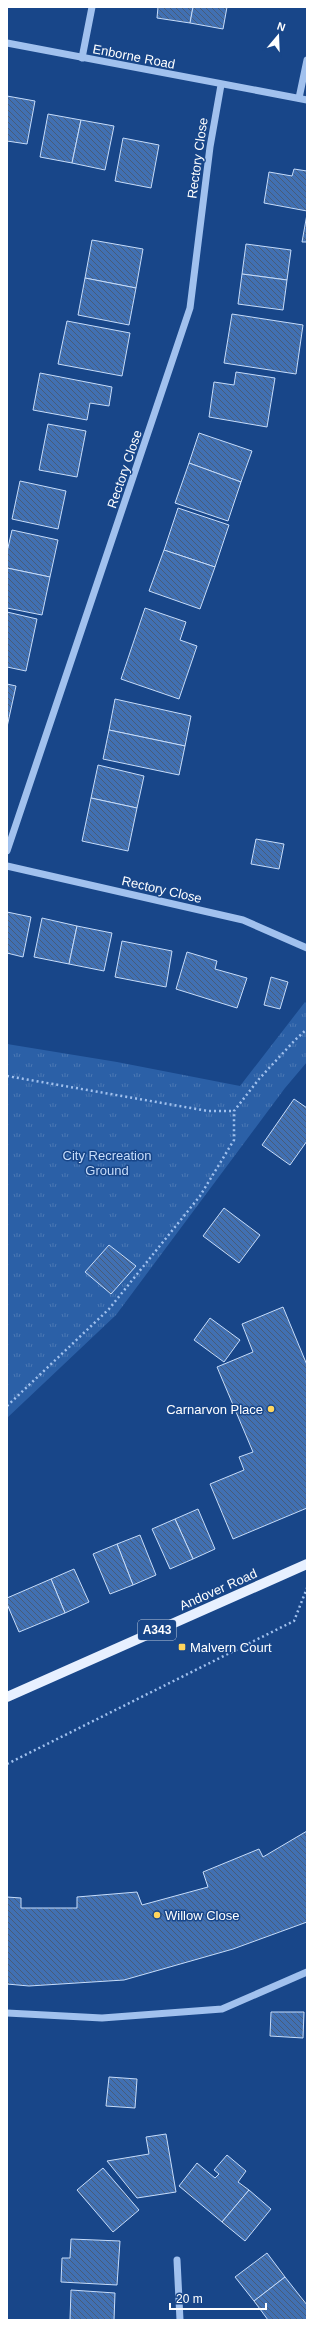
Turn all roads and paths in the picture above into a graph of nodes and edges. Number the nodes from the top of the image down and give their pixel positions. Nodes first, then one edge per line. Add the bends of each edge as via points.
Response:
1 (92, 7) edge
2 (7, 44) edge
3 (82, 58) junction
4 (307, 60) edge
5 (220, 85) junction
6 (299, 98) junction
7 (307, 100) edge
8 (7, 851) edge
9 (7, 866) edge
10 (307, 948) edge
11 (307, 1029) edge
12 (7, 1076) edge
13 (234, 1111) junction
14 (7, 1406) edge
15 (307, 1564) edge
16 (307, 1588) edge
17 (7, 1697) edge
18 (7, 1764) edge
19 (307, 1972) edge
20 (7, 2013) edge
21 (177, 2260) dead end
22 (180, 2320) edge

1 - 3 street
2 - 3 street, Enborne Road
3 - 5 street, Enborne Road
4 - 6 street
5 - 6 street, Enborne Road
5 - 8 street, Rectory Close via 190,308
6 - 7 street, Enborne Road
9 - 10 street, Rectory Close via 243,920
11 - 13 path via 259,1079
12 - 13 path via 208,1111
13 - 14 path via 234,1140 200,1196 109,1309
15 - 17 main road, Andover Road / A343
16 - 18 path via 294,1621
19 - 20 street via 222,2009 102,2018
21 - 22 street

